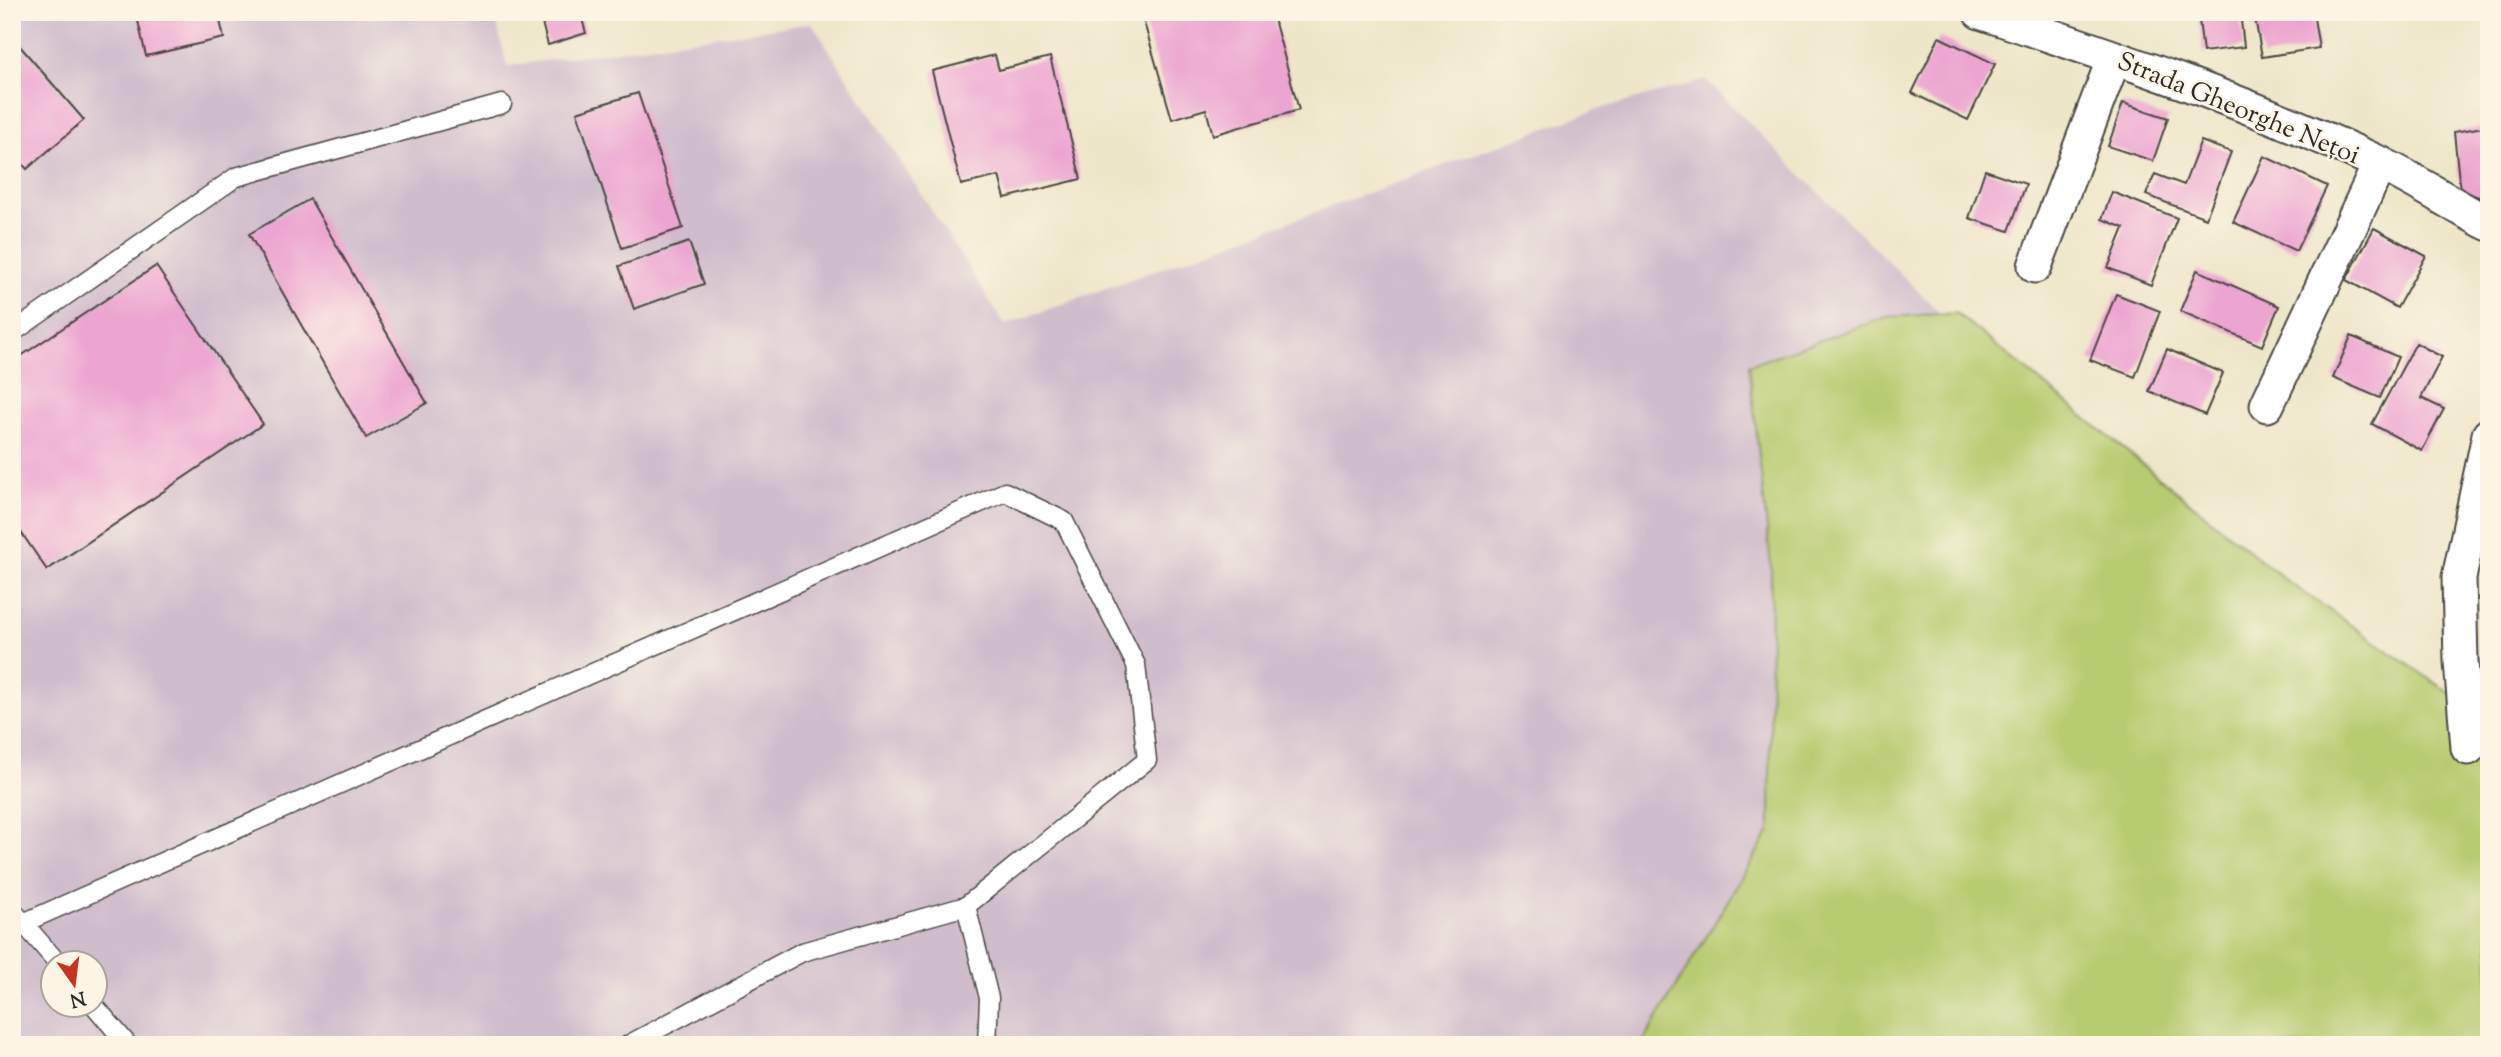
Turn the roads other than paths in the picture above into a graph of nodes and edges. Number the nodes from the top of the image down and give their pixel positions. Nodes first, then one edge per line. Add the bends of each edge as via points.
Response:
1 (1980, 12) edge
2 (2114, 58) junction
3 (502, 104) dead end
4 (2380, 163) junction
5 (2489, 223) edge
6 (2035, 266) dead end
7 (12, 333) edge
8 (2267, 405) dead end
9 (2489, 435) edge
10 (2468, 748) dead end
11 (966, 906) junction
12 (18, 917) edge
13 (45, 948) edge
14 (105, 1018) edge
15 (128, 1045) edge
16 (628, 1045) edge
17 (987, 1045) edge

1 - 2 street, Strada Gheorghe Nețoi
2 - 4 street, Strada Gheorghe Nețoi
2 - 6 street
3 - 7 lane via 236,177
4 - 5 street, Strada Gheorghe Nețoi
4 - 8 street
9 - 10 street via 2459,578
11 - 12 lane via 1147,760 1136,665 1064,521 1005,492
11 - 16 lane via 802,953
11 - 17 lane via 989,998
12 - 13 lane
14 - 15 lane

